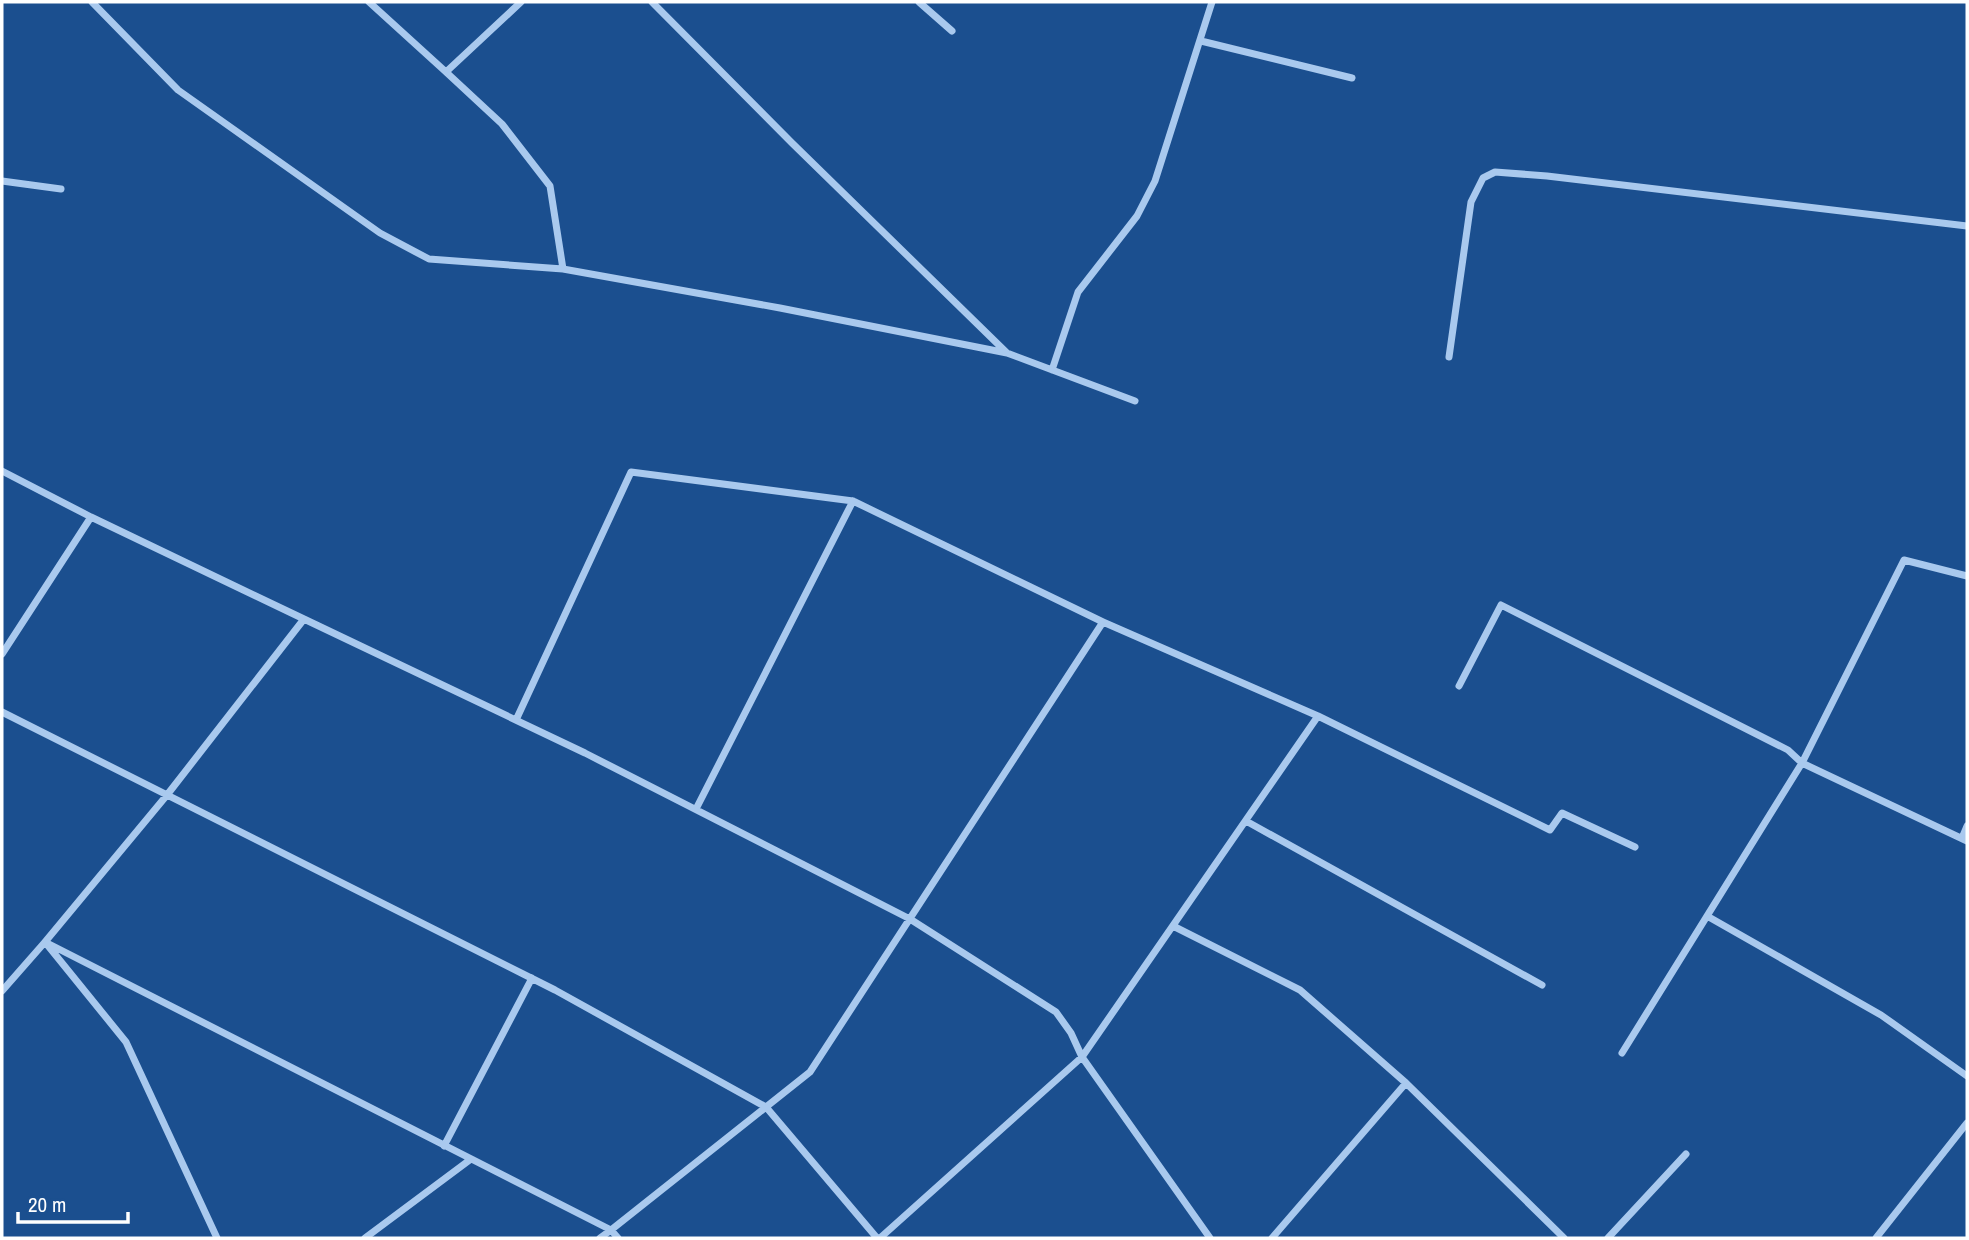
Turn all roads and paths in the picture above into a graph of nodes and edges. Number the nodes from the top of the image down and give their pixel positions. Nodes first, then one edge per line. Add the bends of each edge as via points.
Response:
1 (92, 2) edge
2 (369, 2) edge
3 (521, 2) edge
4 (652, 2) edge
5 (919, 2) edge
6 (1212, 2) edge
7 (952, 31) dead end
8 (1201, 41) junction
9 (446, 72) junction
10 (1352, 78) dead end
11 (2, 181) edge
12 (61, 189) dead end
13 (1967, 226) edge
14 (563, 269) junction
15 (1007, 353) junction
16 (1449, 357) dead end
17 (1052, 370) junction
18 (1135, 401) dead end
19 (2, 471) edge
20 (853, 500) junction
21 (91, 517) junction
22 (1967, 576) edge
23 (304, 620) junction
24 (1103, 622) junction
25 (2, 654) edge
26 (1459, 686) dead end
27 (2, 712) edge
28 (1318, 716) junction
29 (516, 720) junction
30 (1802, 763) junction
31 (167, 795) junction
32 (696, 809) junction
33 (1246, 821) junction
34 (1967, 827) edge
35 (1965, 839) edge
36 (1635, 847) dead end
37 (1707, 916) junction
38 (910, 919) junction
39 (1173, 926) junction
40 (45, 942) junction
41 (532, 978) junction
42 (1542, 985) dead end
43 (2, 991) edge
44 (1622, 1053) dead end
45 (1082, 1057) junction
46 (1967, 1076) edge
47 (1406, 1083) junction
48 (766, 1107) junction
49 (1967, 1123) edge
50 (444, 1146) junction
51 (1686, 1154) dead end
52 (471, 1159) junction
53 (611, 1230) junction
54 (217, 1238) edge
55 (365, 1238) edge
56 (600, 1238) edge
57 (618, 1238) edge
58 (878, 1238) edge
59 (1210, 1238) edge
60 (1272, 1238) edge
61 (1564, 1238) edge
62 (1608, 1238) edge
63 (1875, 1238) edge

1 - 14 street via 178,90 380,233 429,259
2 - 9 street
3 - 9 street
4 - 15 street
5 - 7 street
6 - 8 street
8 - 10 street
8 - 17 street via 1155,181 1137,216 1078,292
9 - 14 street via 502,124 550,186
11 - 12 street
13 - 16 street via 1495,172 1483,178 1471,202
14 - 15 street
15 - 17 street
17 - 18 street
19 - 21 street
20 - 24 street
20 - 29 street via 631,472
20 - 32 street
21 - 23 street
21 - 25 street
22 - 30 street via 1904,560
23 - 29 street
23 - 31 street
24 - 28 street
24 - 38 street
26 - 30 street via 1502,605 1788,750
27 - 31 street
28 - 33 street
28 - 36 street via 1550,830 1562,813
29 - 32 street
30 - 35 street
30 - 37 street
31 - 40 street
31 - 41 street
32 - 38 street
33 - 39 street
33 - 42 street
34 - 35 street
37 - 44 street
37 - 46 street via 1881,1016
38 - 45 street via 1056,1012
38 - 48 street via 810,1072
39 - 45 street
39 - 47 street via 1300,990
40 - 43 street
40 - 50 street
40 - 54 street via 126,1042
41 - 48 street
41 - 50 street
45 - 58 street
45 - 59 street
47 - 60 street
47 - 61 street
48 - 53 street
48 - 58 street
49 - 63 street
50 - 52 street
51 - 62 street
52 - 53 street
52 - 55 street
53 - 56 street
53 - 57 street

